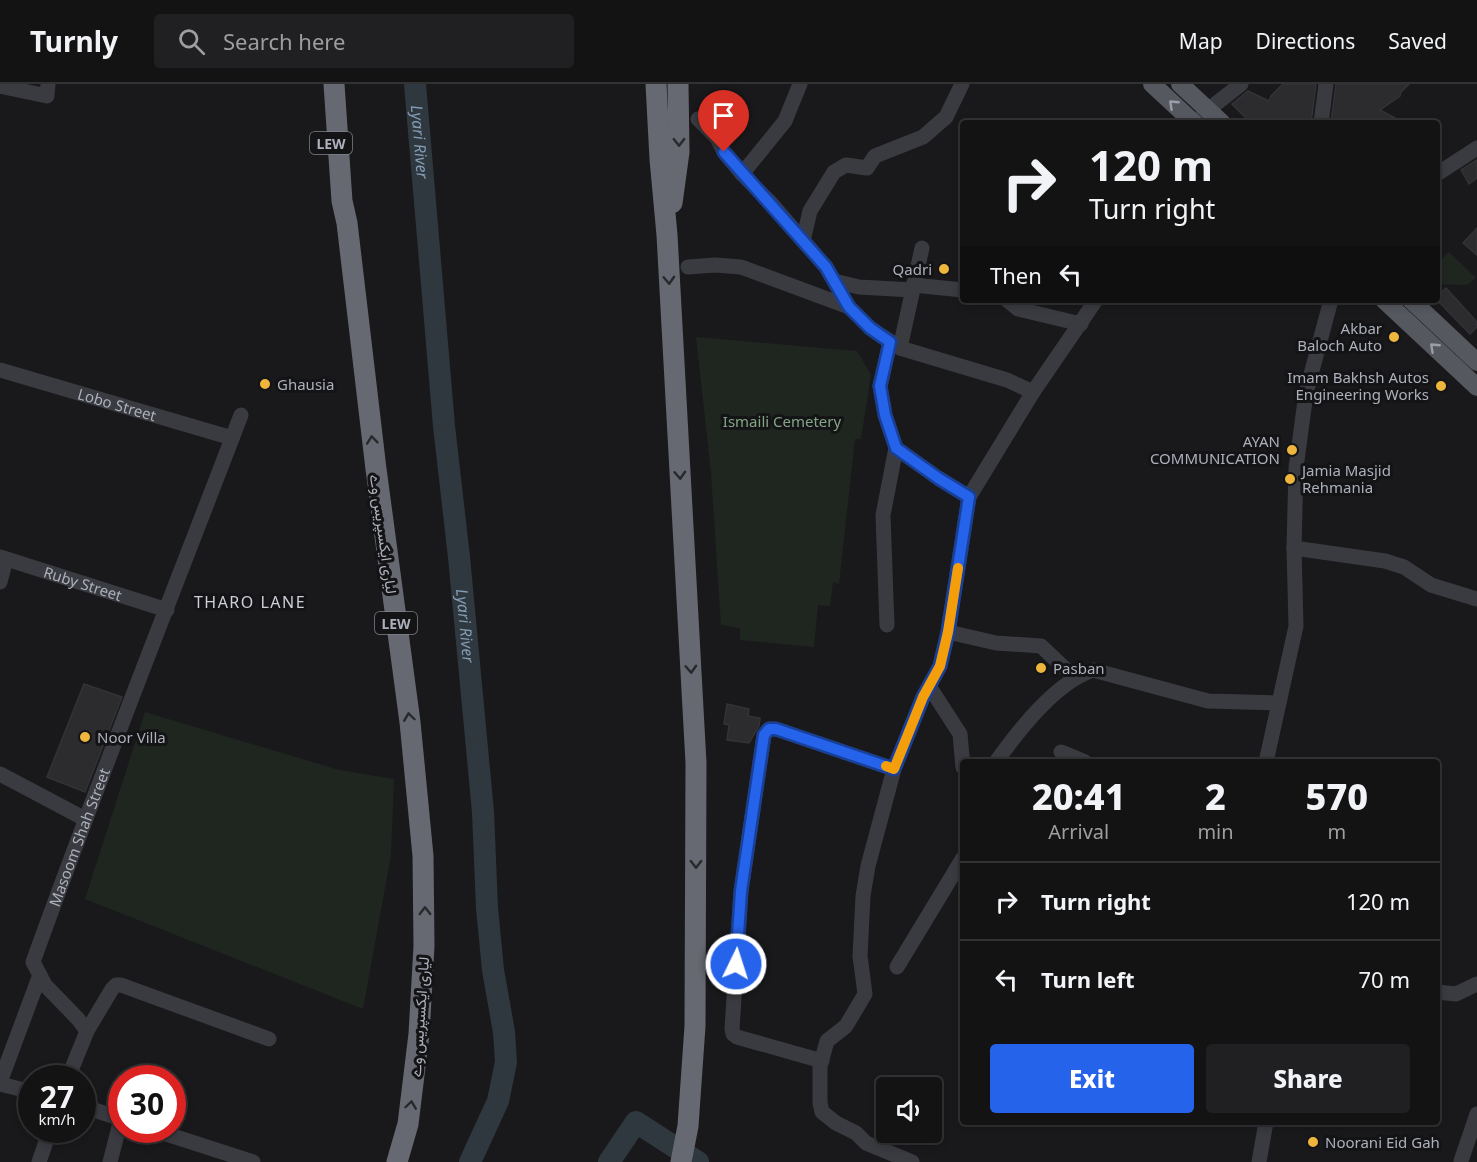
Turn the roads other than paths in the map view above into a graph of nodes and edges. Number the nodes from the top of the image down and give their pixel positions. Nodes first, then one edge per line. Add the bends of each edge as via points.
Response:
1 (321, 84) edge
2 (334, 84) edge
3 (656, 84) edge
4 (678, 84) edge
5 (800, 84) edge
6 (962, 84) edge
7 (1152, 84) edge
8 (1180, 84) edge
9 (1241, 84) edge
10 (1326, 84) edge
11 (0, 86) edge
12 (48, 90) edge
13 (698, 119) dead end
14 (1199, 119) edge
15 (1321, 120) edge
16 (1477, 148) edge
17 (1440, 172) edge
18 (742, 174) junction
19 (342, 201) junction
20 (667, 235) junction
21 (803, 241) junction
22 (922, 248) dead end
23 (688, 267) dead end
24 (834, 281) junction
25 (913, 288) junction
26 (960, 290) edge
27 (1011, 303) edge
28 (1094, 303) edge
29 (1330, 303) edge
30 (1387, 303) edge
31 (1414, 303) edge
32 (849, 307) junction
33 (1080, 324) junction
34 (895, 345) junction
35 (1477, 362) edge
36 (0, 370) edge
37 (1477, 387) edge
38 (1034, 392) junction
39 (241, 416) dead end
40 (232, 438) junction
41 (896, 448) junction
42 (969, 497) junction
43 (1294, 548) junction
44 (3, 558) edge
45 (0, 582) edge
46 (1477, 599) edge
47 (167, 610) junction
48 (887, 625) dead end
49 (948, 632) junction
50 (1075, 678) junction
51 (929, 686) junction
52 (1279, 703) junction
53 (1061, 752) dead end
54 (962, 759) edge
55 (998, 759) edge
56 (1078, 759) edge
57 (1267, 759) edge
58 (894, 769) junction
59 (0, 774) edge
60 (85, 819) junction
61 (960, 863) edge
62 (897, 968) dead end
63 (40, 975) junction
64 (1477, 984) edge
65 (1440, 994) edge
66 (87, 1032) junction
67 (269, 1039) dead end
68 (822, 1060) junction
69 (73, 1065) edge
70 (0, 1083) edge
71 (18, 1088) edge
72 (1477, 1114) edge
73 (1265, 1125) edge
74 (186, 1140) edge
75 (46, 1143) edge
76 (115, 1143) edge
77 (1461, 1161) edge
78 (39, 1162) edge
79 (110, 1162) edge
80 (253, 1162) edge
81 (397, 1162) edge
82 (681, 1162) edge
83 (912, 1162) edge
84 (1259, 1162) edge

1 - 19 highway, LEW
2 - 19 highway, لیاری ایکسپریس وے / LEW
3 - 20 highway
4 -> 20 highway via 679,152
5 - 18 street via 785,121
6 - 21 street via 946,117 923,137 875,156 867,168 846,165 834,172 810,211
14 -> 7 main road
8 - 14 main road
9 - 14 street
10 - 15 street
11 - 12 street
13 - 18 street
16 - 17 street
18 - 21 street
81 -> 19 highway, لیاری ایکسپریس وے / LEW via 408,1124 419,1034 424,946 423,856 410,722
20 -> 82 highway via 696,763 695,1026 688,1126
21 - 24 street
22 - 25 street
23 - 32 street via 741,267
24 - 25 street via 859,287
24 - 32 street
25 - 26 street
25 - 34 street
27 - 33 street via 1018,309
28 - 33 street
29 - 43 street via 1306,393 1296,468
37 -> 30 main road
31 - 35 main road
32 - 34 street
33 - 38 street
34 - 38 street
34 - 41 street via 880,386
36 - 40 street, Lobo Street
38 - 42 street
39 - 40 street, Masoom Shah Street
40 - 47 street, Masoom Shah Street
41 - 42 street
41 - 48 street via 883,515
42 - 49 street
43 - 46 street via 1384,561 1404,567 1431,585
43 - 52 street via 1296,626
44 - 45 street
44 - 47 street, Ruby Street
47 - 60 street, Masoom Shah Street
49 - 50 street via 996,643 1041,646
49 - 51 street via 940,666
50 - 52 street via 1093,670 1208,701
50 - 55 street via 1020,728
51 - 54 street via 960,734
51 - 58 street
52 - 57 street
53 - 56 street
58 - 68 street via 862,896 860,956 865,994 846,1026 827,1041
58 - 68 street via 776,729 769,729 764,735 741,891 732,1029 737,1036
59 - 60 street
60 - 63 street, Masoom Shah Street via 33,962
61 - 62 street
63 - 66 street
63 - 70 street
64 - 65 street via 1456,994
66 - 67 street via 112,989 122,985
66 - 69 street
68 - 83 street via 822,1112 866,1143
70 - 71 street
72 - 77 street
73 - 84 street
74 - 80 street
75 - 78 street
76 - 79 street

